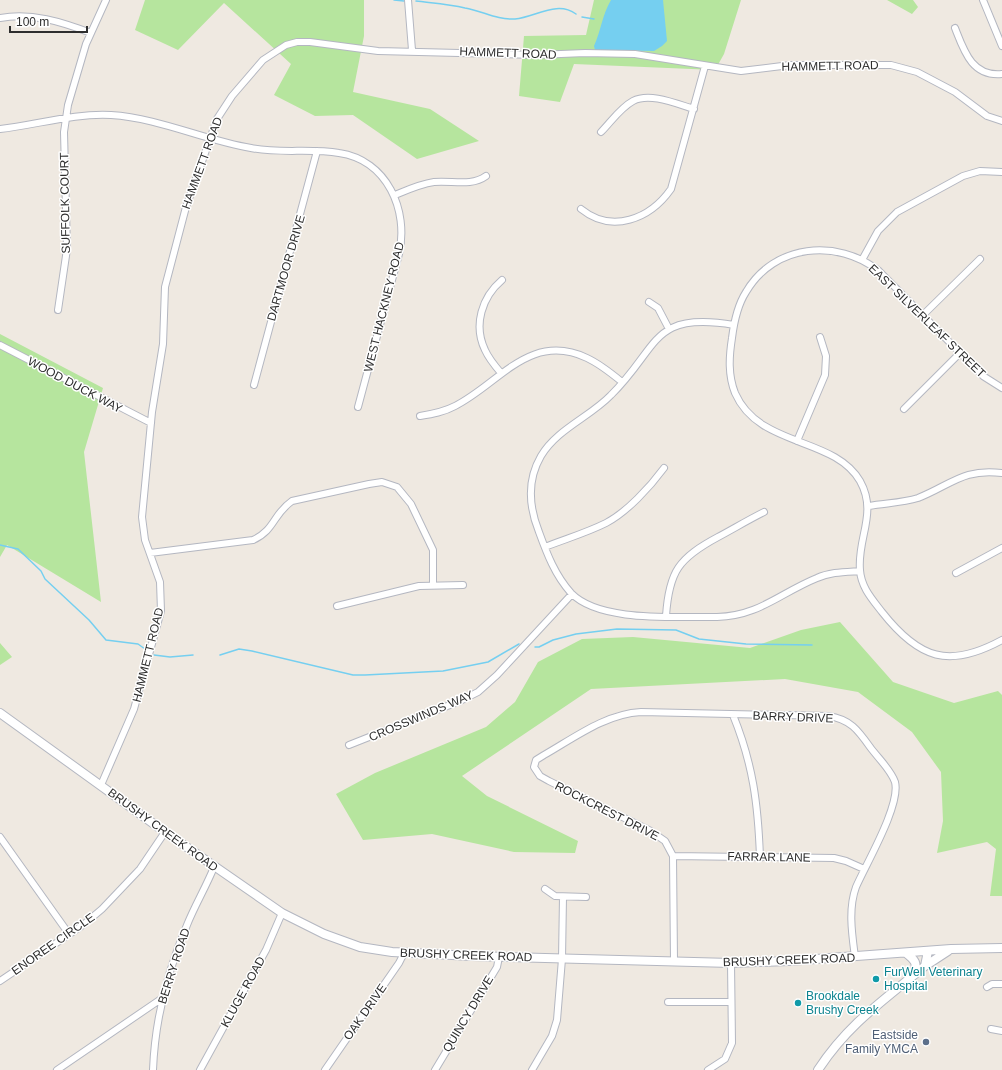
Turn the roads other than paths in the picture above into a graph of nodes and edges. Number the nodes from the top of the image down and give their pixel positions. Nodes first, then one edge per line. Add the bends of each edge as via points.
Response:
1 (106, 0) edge
2 (408, 0) edge
3 (983, 0) edge
4 (0, 18) edge
5 (955, 28) dead end
6 (91, 33) junction
7 (1002, 46) edge
8 (412, 50) junction
9 (705, 66) junction
10 (1002, 74) edge
11 (694, 109) junction
12 (66, 119) junction
13 (1002, 121) edge
14 (0, 129) edge
15 (601, 132) dead end
16 (210, 138) junction
17 (317, 151) junction
18 (1002, 172) edge
19 (486, 176) dead end
20 (395, 195) junction
21 (581, 208) dead end
22 (980, 258) dead end
23 (862, 260) junction
24 (502, 280) dead end
25 (649, 302) dead end
26 (58, 310) dead end
27 (923, 315) junction
28 (734, 325) junction
29 (669, 329) junction
30 (820, 337) dead end
31 (0, 345) edge
32 (960, 354) junction
33 (500, 373) junction
34 (622, 382) junction
35 (254, 385) dead end
36 (1002, 388) edge
37 (358, 407) dead end
38 (904, 410) dead end
39 (420, 416) dead end
40 (151, 423) junction
41 (797, 441) junction
42 (664, 468) dead end
43 (1002, 473) edge
44 (869, 506) junction
45 (764, 512) dead end
46 (545, 547) junction
47 (1002, 548) edge
48 (150, 553) junction
49 (860, 571) junction
50 (956, 573) dead end
51 (433, 585) junction
52 (463, 585) dead end
53 (572, 594) junction
54 (337, 606) dead end
55 (666, 616) junction
56 (1002, 640) edge
57 (0, 713) edge
58 (733, 715) junction
59 (349, 746) dead end
60 (546, 780) joint
61 (101, 785) junction
62 (165, 832) junction
63 (0, 837) edge
64 (673, 856) junction
65 (760, 857) junction
66 (214, 867) junction
67 (864, 868) junction
68 (545, 889) dead end
69 (563, 897) junction
70 (586, 898) dead end
71 (282, 913) junction
72 (69, 934) junction
73 (1002, 948) edge
74 (952, 949) junction
75 (928, 951) junction
76 (404, 952) junction
77 (906, 953) junction
78 (500, 957) junction
79 (854, 957) junction
80 (562, 959) junction
81 (674, 962) junction
82 (731, 963) junction
83 (925, 966) junction
84 (914, 975) junction
85 (0, 981) edge
86 (1002, 984) edge
87 (987, 988) dead end
88 (161, 999) junction
89 (668, 1002) dead end
90 (731, 1002) junction
91 (991, 1029) dead end
92 (1002, 1031) edge
93 (57, 1070) edge
94 (153, 1070) edge
95 (200, 1070) edge
96 (325, 1070) edge
97 (435, 1070) edge
98 (532, 1070) edge
99 (708, 1070) edge
100 (818, 1070) edge

1 - 6 street, SUFFOLK COURT
2 - 8 street
3 - 7 street
4 - 6 street via 37,17
5 - 10 street via 971,63 986,73
6 - 12 street, SUFFOLK COURT
8 - 9 street, HAMMETT ROAD via 537,55 635,54
8 - 16 street, HAMMETT ROAD via 363,50 310,42 286,45 263,60 244,80 222,110
9 - 11 street
9 - 13 street, HAMMETT ROAD via 741,71 803,65 900,66 944,86 965,98 987,116
11 - 15 street via 653,98 642,98 624,107
11 - 21 street via 671,189 655,208 628,221 591,217
12 - 14 street, WEST HACKNEY ROAD
12 - 16 street, WEST HACKNEY ROAD via 94,115 124,116
12 - 26 street, SUFFOLK COURT via 64,132 67,248
16 - 17 street, WEST HACKNEY ROAD via 260,150
16 - 40 street, HAMMETT ROAD via 186,207 165,287 162,344
17 - 20 street, WEST HACKNEY ROAD via 340,153 362,161 379,174
17 - 35 street, DARTMOOR DRIVE
18 - 23 street via 980,171 963,176 897,212 878,231
19 - 20 street via 471,182 426,183
20 - 37 street, WEST HACKNEY ROAD via 402,224 401,246
22 - 27 street
23 - 27 street, EAST SILVERLEAF STREET via 879,271
23 - 28 street, EAST SILVERLEAF STREET via 844,252 824,249 803,251 783,258 764,270 750,285 739,306
24 - 33 street via 486,300 480,324 480,337 484,349
25 - 29 street via 658,308
27 - 32 street, EAST SILVERLEAF STREET
28 - 29 street via 694,321
28 - 41 street, EAST SILVERLEAF STREET via 729,367 738,399 747,412 759,422
29 - 34 street via 655,341
30 - 41 street via 826,356 825,376
31 - 40 street, WOOD DUCK WAY
32 - 36 street, EAST SILVERLEAF STREET via 987,380
32 - 38 street
33 - 34 street via 531,355 564,351 589,358
33 - 39 street via 454,407
34 - 46 street via 604,402 554,440 538,462 532,482 531,501 534,520
40 - 48 street, HAMMETT ROAD via 142,518
41 - 44 street, EAST SILVERLEAF STREET via 848,467 860,481
42 - 46 street via 615,518
43 - 44 street via 977,472 962,476 916,498
44 - 49 street
45 - 55 street via 699,547 686,558 671,583
46 - 53 street via 555,572
47 - 50 street
48 - 51 street via 253,540 267,531 282,508 292,501 382,482 397,487 411,504 422,524 432,550
48 - 61 street, HAMMETT ROAD via 161,588 160,617 134,709
49 - 55 street via 818,577 740,616
49 - 56 street via 866,589 885,616 906,638 926,651 941,656 960,657 979,652
51 - 52 street
51 - 54 street via 419,586
53 - 55 street via 587,604 611,613
53 - 59 street, CROSSWINDS WAY via 502,670 478,692
57 - 61 main road, BRUSHY CREEK ROAD
58 - 60 street, BARRY DRIVE via 641,712 613,717 536,760 534,767 537,773
58 - 65 street via 746,749 757,799
58 - 67 street, BARRY DRIVE via 828,716 844,720 855,727 892,776 896,786 892,809
60 - 64 street, ROCKCREST DRIVE via 656,834 665,841
61 - 62 main road, BRUSHY CREEK ROAD
62 - 66 main road, BRUSHY CREEK ROAD
62 - 72 street, ENOREE CIRCLE via 140,869 124,887 87,922
63 - 72 street
64 - 65 street, FARRAR LANE
64 - 81 street
65 - 67 street, FARRAR LANE via 834,858
66 - 71 main road, BRUSHY CREEK ROAD
66 - 88 street, BERRY ROAD via 179,944
67 - 79 street, BARRY DRIVE via 854,892 851,908
68 - 69 street via 554,896
69 - 70 street
69 - 80 street
71 - 76 main road, BRUSHY CREEK ROAD via 347,943 371,949
71 - 95 street, KLUGE ROAD via 266,950
72 - 85 street, ENOREE CIRCLE
73 - 74 main road, BRUSHY CREEK ROAD
74 - 75 main road, BRUSHY CREEK ROAD
74 - 83 main road
75 - 77 main road, BRUSHY CREEK ROAD
75 - 83 main road
76 - 78 main road, BRUSHY CREEK ROAD
76 - 96 street, OAK DRIVE
77 - 79 main road, BRUSHY CREEK ROAD
77 - 84 main road via 917,966
78 - 80 main road, BRUSHY CREEK ROAD
78 - 97 street, QUINCY DRIVE
79 - 82 main road, BRUSHY CREEK ROAD
80 - 81 main road, BRUSHY CREEK ROAD
80 - 98 street via 558,1020 552,1036
81 - 82 main road, BRUSHY CREEK ROAD
82 - 90 street
83 - 84 main road
84 - 100 main road via 849,1029
86 - 87 street via 992,984
88 - 93 street
88 - 94 street, BERRY ROAD
89 - 90 street
90 - 99 street via 732,1043 725,1059
91 - 92 street

